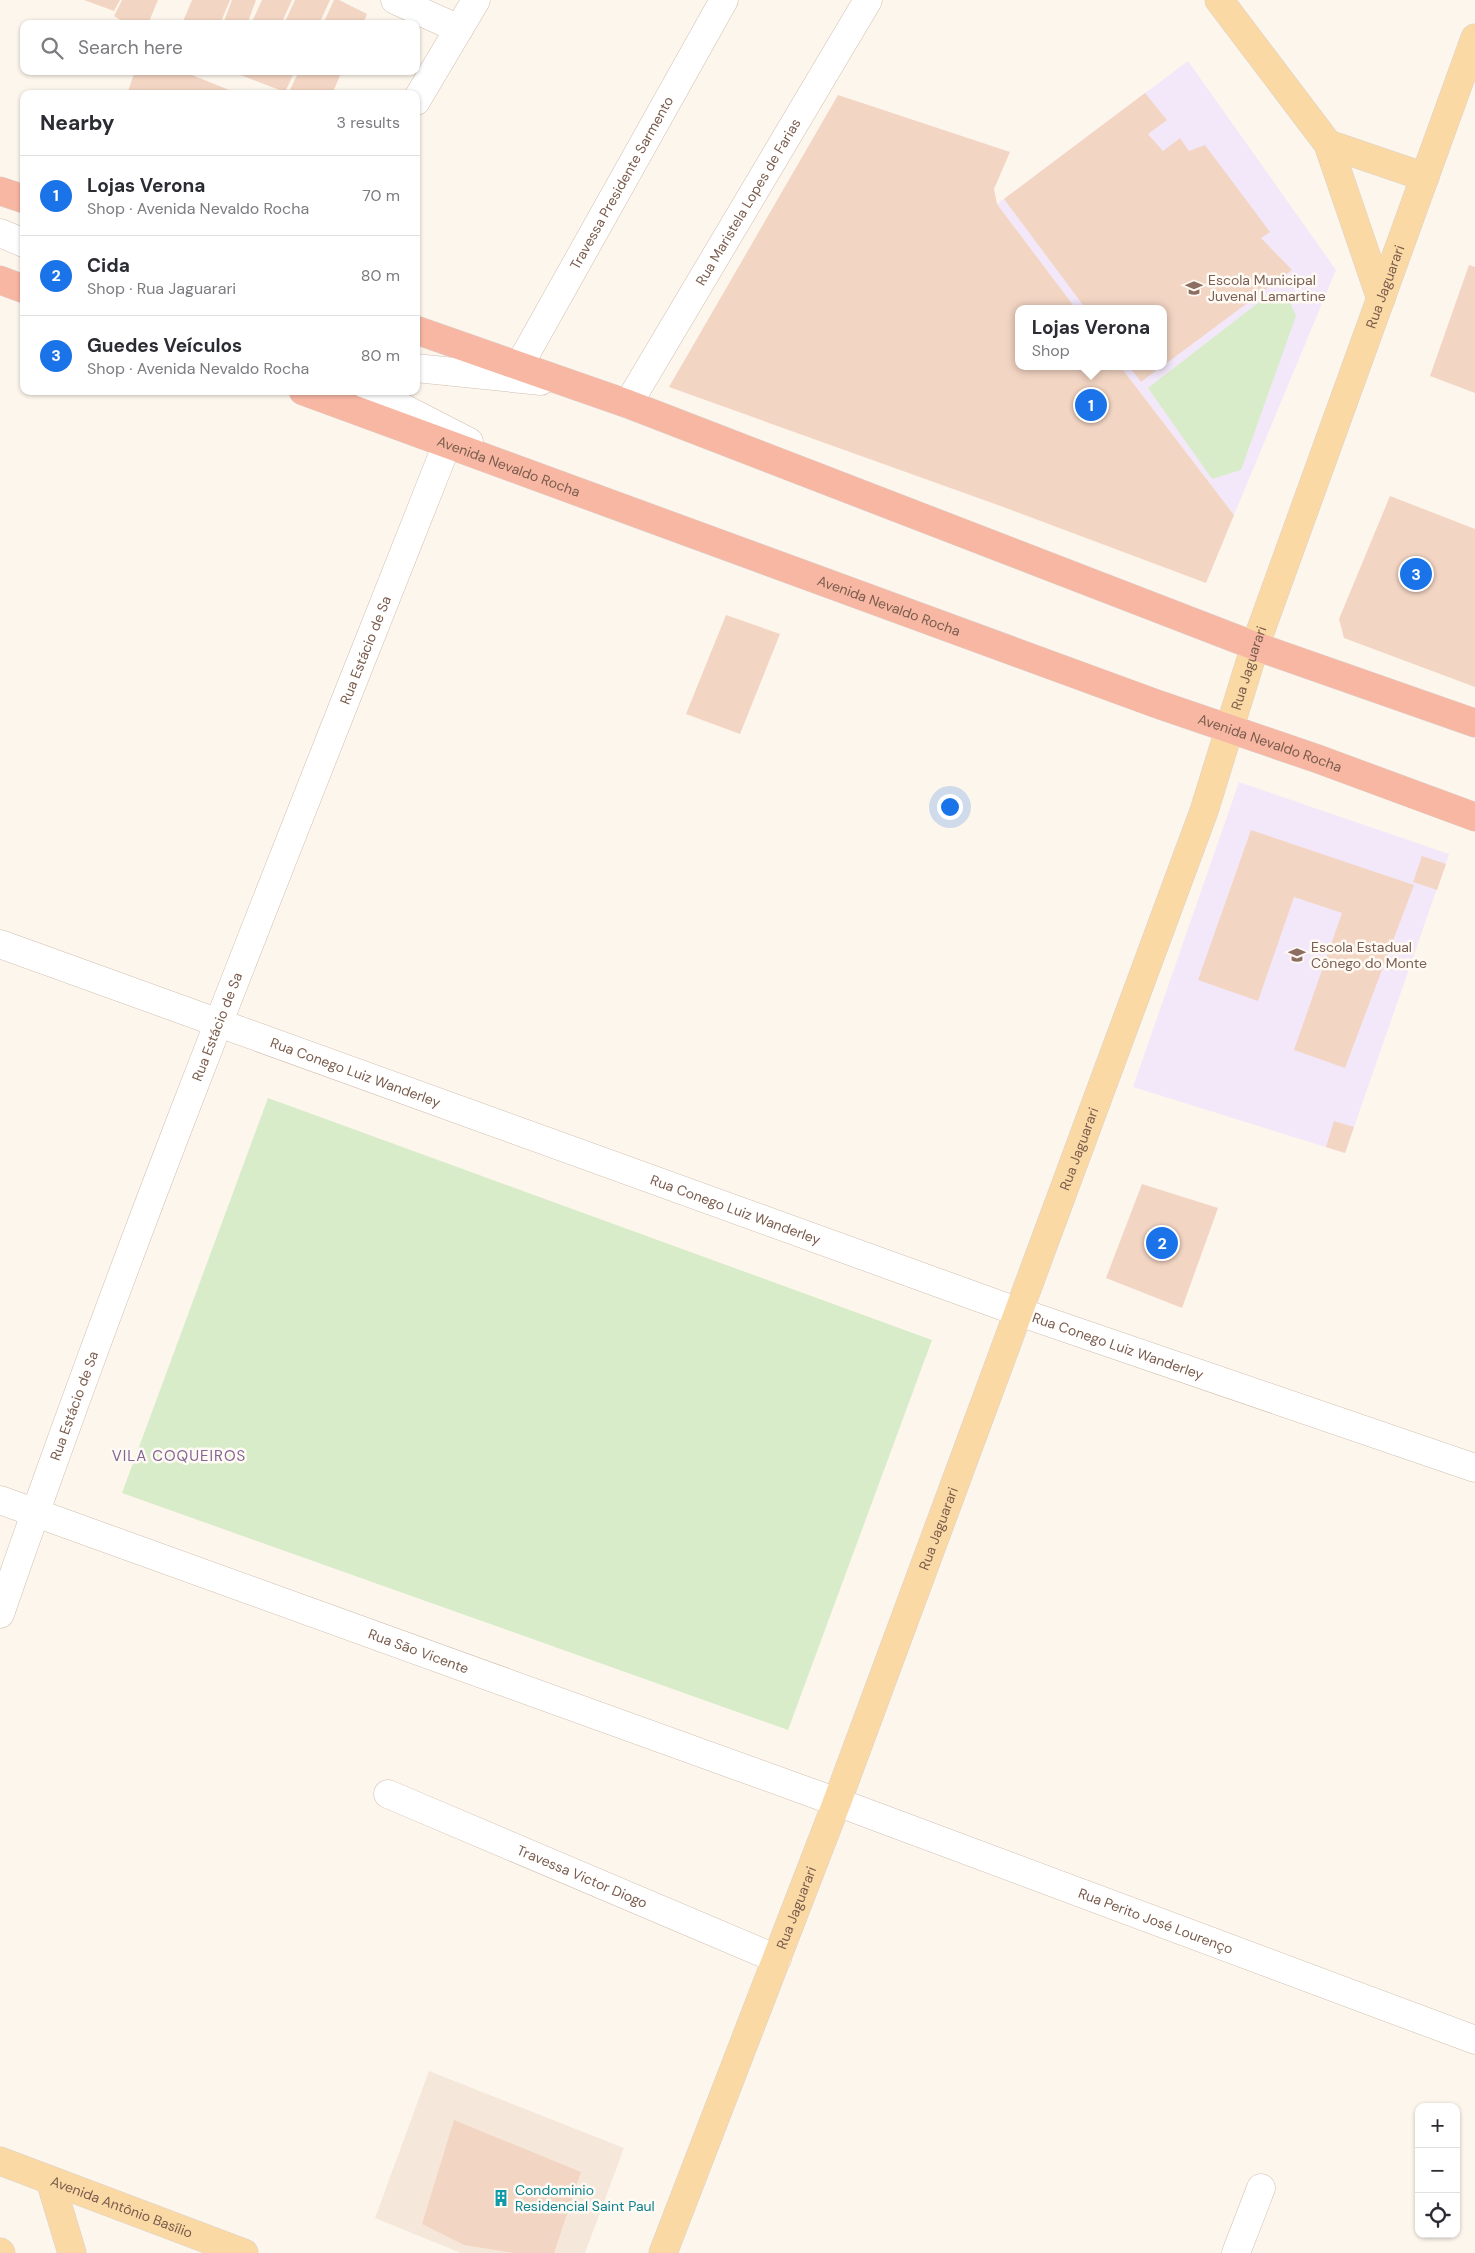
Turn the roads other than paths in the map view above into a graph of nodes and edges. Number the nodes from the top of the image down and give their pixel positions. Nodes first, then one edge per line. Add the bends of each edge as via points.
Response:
1 (395, 0) edge
2 (476, 0) edge
3 (724, 0) edge
4 (868, 0) edge
5 (1219, 0) edge
6 (458, 29) junction
7 (1475, 38) edge
8 (420, 94) edge
9 (1328, 144) junction
10 (1425, 177) junction
11 (0, 191) edge
12 (20, 198) edge
13 (0, 233) edge
14 (20, 241) edge
15 (0, 280) edge
16 (20, 288) edge
17 (1381, 299) junction
18 (420, 331) edge
19 (518, 366) junction
20 (420, 368) edge
21 (570, 384) junction
22 (314, 395) edge
23 (378, 395) edge
24 (628, 404) junction
25 (447, 444) junction
26 (536, 476) junction
27 (1255, 646) junction
28 (1475, 723) edge
29 (1229, 728) junction
30 (1475, 817) edge
31 (0, 944) edge
32 (219, 1023) junction
33 (1019, 1312) junction
34 (1475, 1468) edge
35 (0, 1500) edge
36 (35, 1512) junction
37 (0, 1614) edge
38 (388, 1794) dead end
39 (837, 1802) junction
40 (777, 1959) junction
41 (1475, 2040) edge
42 (0, 2161) edge
43 (50, 2180) junction
44 (1262, 2188) dead end
45 (72, 2253) edge
46 (244, 2253) edge
47 (663, 2253) edge
48 (1236, 2253) edge

1 - 6 street
2 - 6 street
3 - 19 street, Travessa Presidente Sarmento
4 - 24 street, Rua Maristela Lopes de Farias
5 - 9 main road
6 - 8 street
7 - 10 main road, Rua Jaguarari
9 - 10 main road
9 - 17 main road
10 - 17 main road, Rua Jaguarari
11 - 12 highway
13 - 14 street
15 - 16 highway
17 - 27 main road, Rua Jaguarari
18 - 19 highway
19 - 21 highway
20 - 21 street
21 - 24 highway
22 - 25 highway, Avenida Nevaldo Rocha
23 - 26 street
24 - 27 highway
25 - 26 highway, Avenida Nevaldo Rocha
25 - 32 street, Rua Estácio de Sa
26 - 29 highway, Avenida Nevaldo Rocha
27 - 28 highway
27 - 29 main road, Rua Jaguarari
29 - 30 highway, Avenida Nevaldo Rocha
29 - 33 main road, Rua Jaguarari via 1204,811
31 - 32 street, Rua Conego Luiz Wanderley
32 - 33 street, Rua Conego Luiz Wanderley
32 - 36 street, Rua Estácio de Sa
33 - 34 street, Rua Conego Luiz Wanderley
33 - 39 main road, Rua Jaguarari
35 - 36 street, Rua São Vicente
36 - 37 street, Rua Estácio de Sa
36 - 39 street, Rua São Vicente
38 - 40 street, Travessa Victor Diogo
39 - 40 main road, Rua Jaguarari
39 - 41 street, Rua Perito José Lourenço
40 - 47 main road, Rua Jaguarari
42 - 43 main road, Avenida Antônio Basílio
43 - 45 main road
43 - 46 main road, Avenida Antônio Basílio
44 - 48 street

